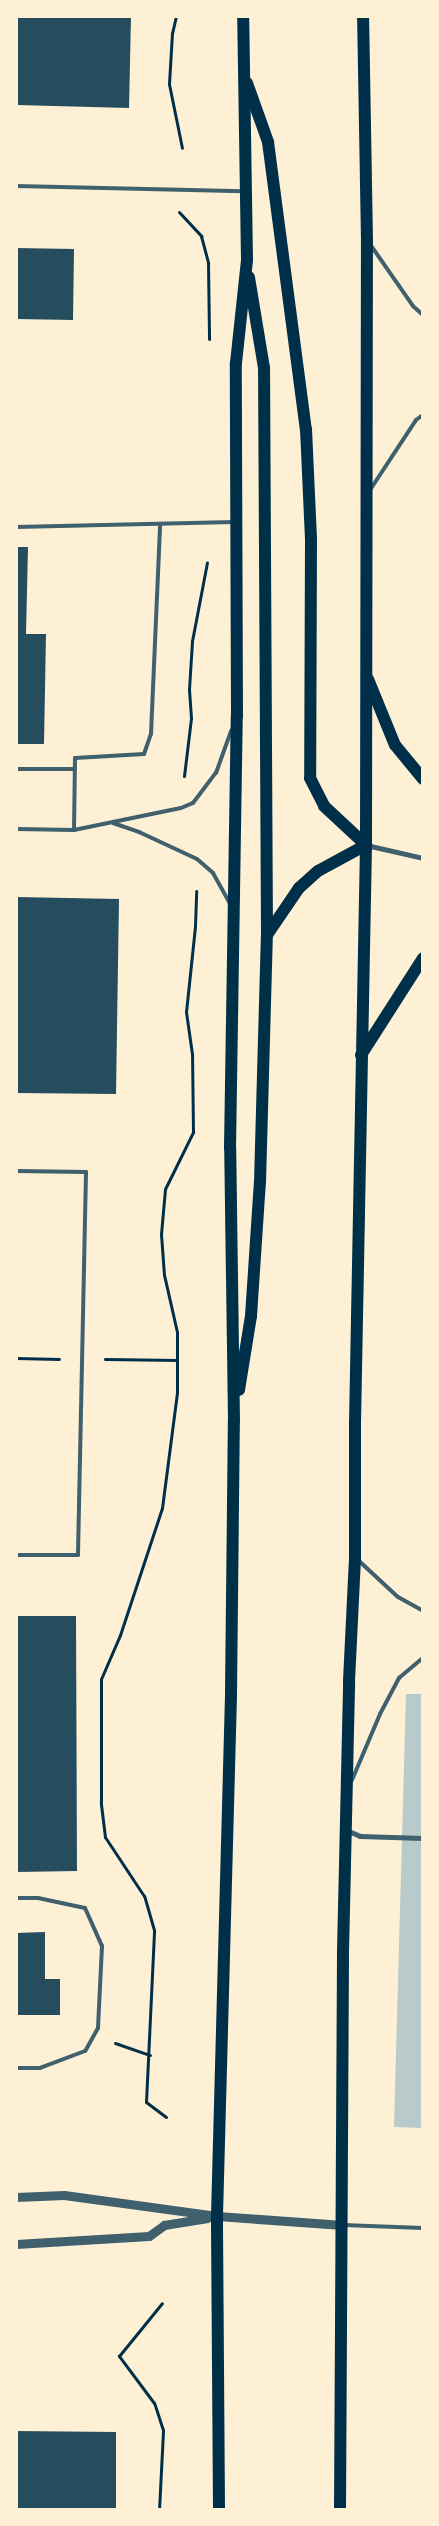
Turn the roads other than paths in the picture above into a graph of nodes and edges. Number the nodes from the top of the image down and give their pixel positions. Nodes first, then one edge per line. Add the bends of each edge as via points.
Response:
1 (243, 16) edge
2 (363, 16) edge
3 (243, 71) junction
4 (16, 186) edge
5 (246, 191) junction
6 (367, 241) junction
7 (247, 260) junction
8 (423, 315) edge
9 (423, 415) edge
10 (366, 496) junction
11 (236, 522) junction
12 (160, 525) junction
13 (16, 528) edge
14 (366, 674) junction
15 (237, 716) junction
16 (16, 769) edge
17 (74, 769) junction
18 (423, 778) edge
19 (113, 823) junction
20 (16, 829) edge
21 (74, 830) junction
22 (366, 845) junction
23 (423, 858) edge
24 (234, 913) junction
25 (267, 935) junction
26 (423, 958) edge
27 (362, 1055) junction
28 (16, 1171) edge
29 (234, 1421) junction
30 (16, 1555) edge
31 (355, 1557) junction
32 (423, 1611) edge
33 (423, 1658) edge
34 (347, 1791) junction
35 (346, 1830) junction
36 (423, 1838) edge
37 (16, 1898) edge
38 (16, 2068) edge
39 (16, 2197) edge
40 (217, 2216) junction
41 (343, 2224) junction
42 (423, 2228) edge
43 (16, 2244) edge
44 (219, 2510) edge
45 (340, 2510) edge

1 - 3 main road
2 - 6 main road
3 - 5 main road
3 - 22 main road via 268,142 306,429 310,538 310,778 324,806
4 - 5 lane
5 - 7 main road
6 - 8 lane via 413,306
6 - 10 main road
7 - 11 main road via 236,363
7 - 25 main road via 264,368
9 - 10 lane via 416,420
10 - 14 main road
11 - 12 lane
11 - 15 main road
12 - 13 lane
12 - 17 lane via 151,734 144,754 74,758
14 - 18 main road via 395,745
14 - 22 main road
15 - 19 lane via 216,773 193,803
15 - 24 main road
16 - 17 lane
17 - 21 lane
19 - 21 lane
19 - 24 lane via 197,859 213,873
20 - 21 lane
22 - 23 street
22 - 25 main road via 318,871 299,888
22 - 27 main road
24 - 29 main road via 230,1148
25 - 29 main road via 260,1182 251,1316
26 - 27 main road
27 - 31 main road
28 - 30 lane via 86,1172 78,1555
29 - 40 main road via 231,1695
31 - 32 lane via 398,1596
31 - 34 main road
33 - 34 lane via 398,1678
34 - 35 main road
35 - 36 street via 360,1836
35 - 41 main road
37 - 38 lane via 38,1898 85,1908 102,1946 98,2028 85,2051 40,2068
39 - 40 street via 64,2195
40 - 41 street
40 - 43 street via 164,2225 149,2236
40 - 44 main road
41 - 42 lane
41 - 45 main road

